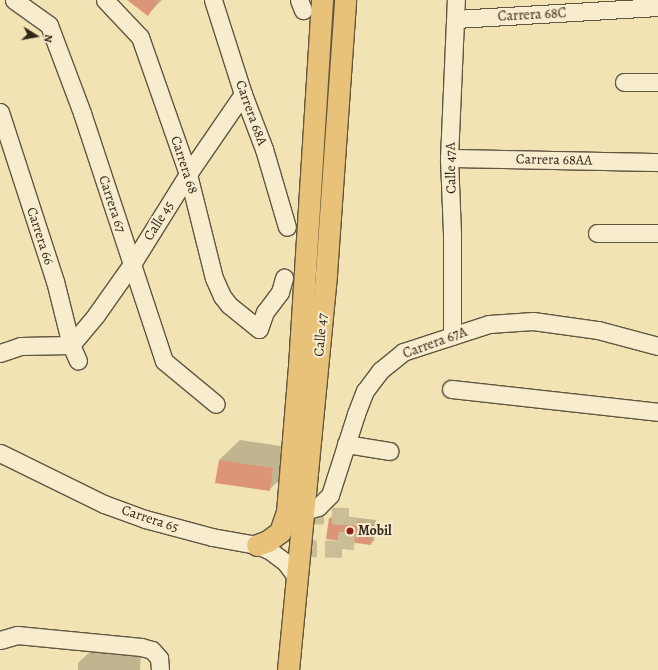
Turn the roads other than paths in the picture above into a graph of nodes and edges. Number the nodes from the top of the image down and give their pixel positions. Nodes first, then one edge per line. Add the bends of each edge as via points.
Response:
1 (14, 0) edge
2 (105, 0) edge
3 (322, 0) edge
4 (345, 0) edge
5 (456, 0) edge
6 (215, 1) edge
7 (657, 7) dead end
8 (456, 19) junction
9 (624, 82) dead end
10 (658, 82) edge
11 (243, 94) junction
12 (0, 112) edge
13 (449, 158) junction
14 (658, 162) edge
15 (188, 174) junction
16 (287, 227) dead end
17 (597, 233) dead end
18 (658, 234) edge
19 (132, 264) junction
20 (284, 278) dead end
21 (452, 336) junction
22 (71, 345) junction
23 (658, 346) edge
24 (0, 353) edge
25 (78, 361) dead end
26 (451, 390) dead end
27 (216, 404) dead end
28 (658, 412) edge
29 (346, 444) junction
30 (389, 451) dead end
31 (0, 453) edge
32 (304, 511) junction
33 (257, 545) junction
34 (297, 578) junction
35 (0, 640) edge
36 (160, 670) edge
37 (288, 670) edge

1 - 19 street, Carrera 67 via 50,26
2 - 15 street, Carrera 68 via 140,36
3 - 33 main road, Calle 47 via 299,366 287,512 280,532
4 - 32 main road, Calle 47 via 326,274
5 - 8 street, Calle 47A
6 - 11 street, Carrera 68A
7 - 8 street, Carrera 68C
8 - 13 street, Calle 47A
9 - 10 street
11 - 15 street, Calle 45
11 - 16 street, Carrera 68A via 264,149
12 - 22 street, Carrera 66 via 55,281
13 - 14 street, Carrera 68AA
13 - 21 street, Calle 47A
15 - 19 street, Calle 45
15 - 20 street, Carrera 68 via 214,278 229,305 259,329 265,312 280,292
17 - 18 street
19 - 22 street, Calle 45
19 - 27 street, Carrera 67 via 164,361
21 - 23 street, Carrera 67A via 490,324 533,321 598,330
21 - 29 street, Carrera 67A via 403,352 381,370 365,391
22 - 24 street via 20,346
22 - 25 street, Carrera 66
26 - 28 street
29 - 30 street
29 - 32 street, Carrera 67A via 330,495 318,507
31 - 33 street, Carrera 65 via 104,504 145,519 212,537
32 - 34 main road, Calle 47
33 - 34 street, Carrera 65 via 285,562
34 - 37 main road, Calle 47
35 - 36 street via 17,635 152,650 160,658

